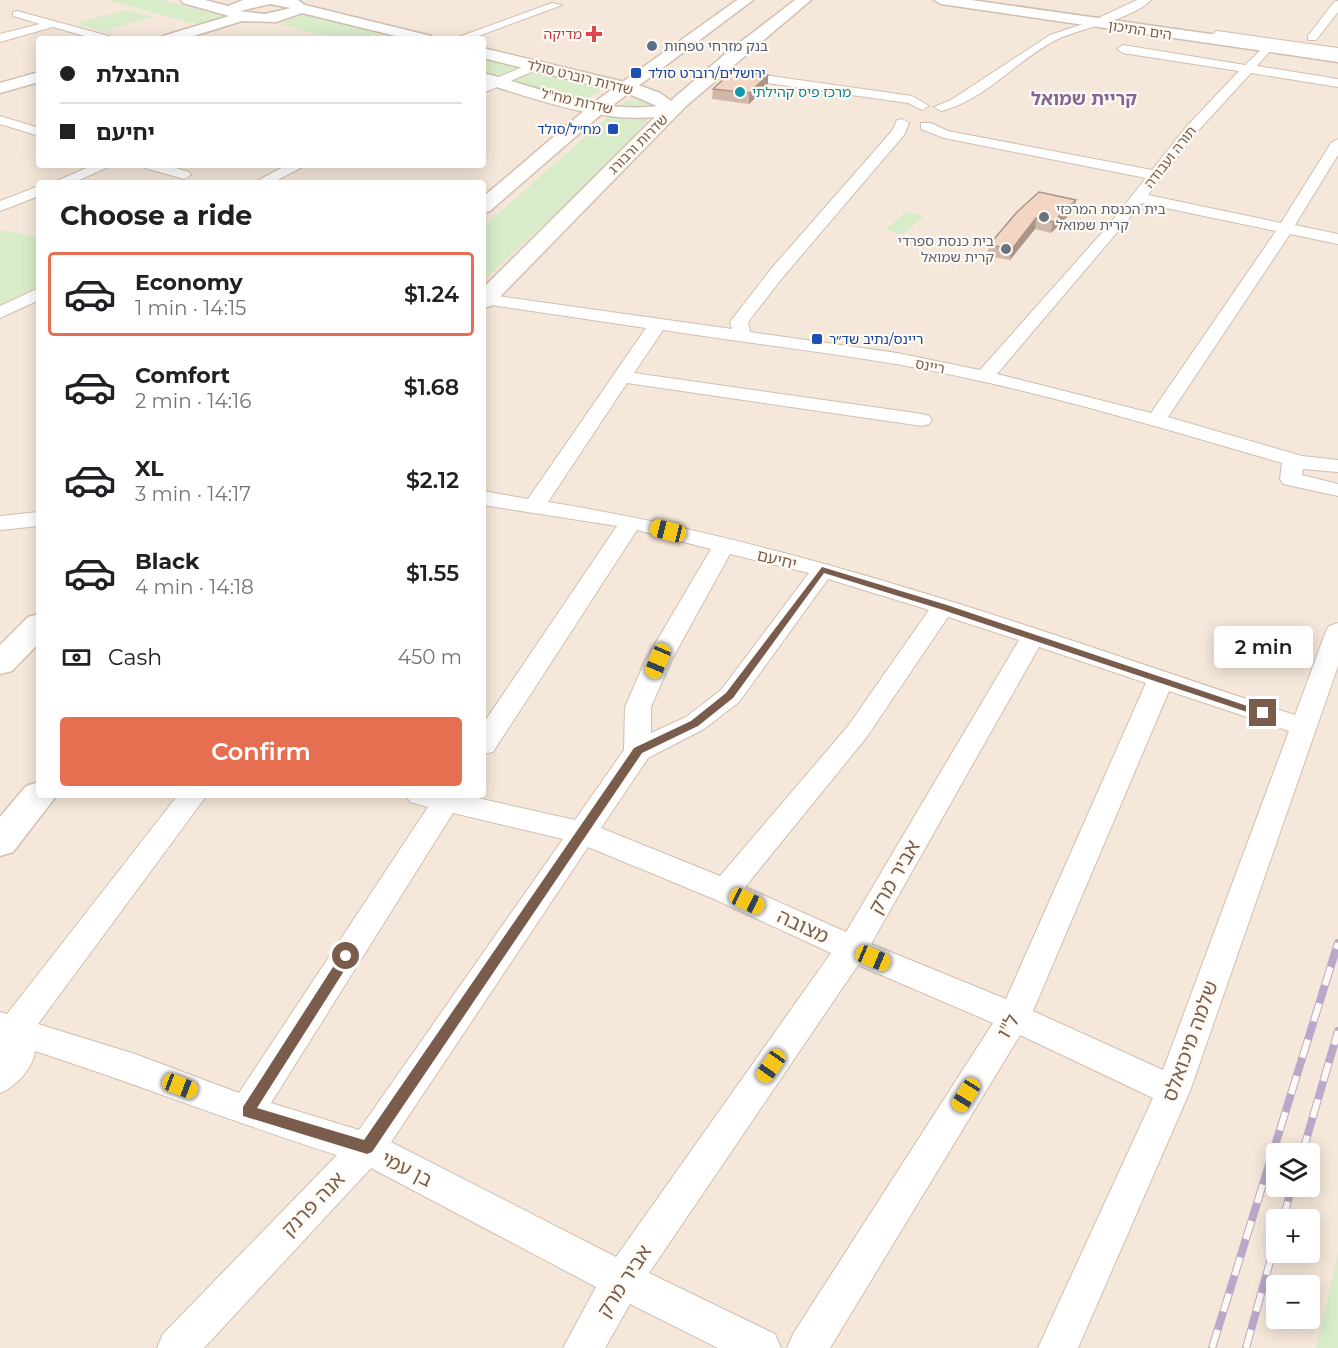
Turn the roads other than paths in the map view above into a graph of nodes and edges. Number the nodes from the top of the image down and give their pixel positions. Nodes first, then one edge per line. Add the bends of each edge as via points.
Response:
1 (188, 0) edge
2 (269, 0) edge
3 (746, 0) edge
4 (804, 0) edge
5 (942, 0) edge
6 (987, 0) edge
7 (1146, 0) edge
8 (959, 2) edge
9 (297, 3) edge
10 (1338, 4) edge
11 (556, 5) dead end
12 (1126, 10) junction
13 (13, 12) dead end
14 (236, 14) junction
15 (1046, 16) junction
16 (260, 19) junction
17 (1102, 20) junction
18 (53, 24) junction
19 (295, 28) dead end
20 (1151, 28) junction
21 (1079, 29) junction
22 (97, 36) edge
23 (176, 36) edge
24 (415, 36) edge
25 (468, 36) edge
26 (0, 38) edge
27 (1213, 38) junction
28 (1312, 38) dead end
29 (1123, 49) dead end
30 (1266, 49) junction
31 (486, 54) edge
32 (1338, 56) edge
33 (668, 57) junction
34 (534, 66) junction
35 (1248, 69) junction
36 (715, 72) junction
37 (36, 78) edge
38 (603, 82) junction
39 (488, 83) edge
40 (1338, 83) edge
41 (0, 88) edge
42 (626, 88) junction
43 (922, 106) junction
44 (941, 107) junction
45 (673, 109) junction
46 (593, 113) junction
47 (0, 120) edge
48 (902, 123) junction
49 (926, 126) junction
50 (36, 131) edge
51 (1338, 143) edge
52 (98, 168) edge
53 (159, 168) edge
54 (293, 168) edge
55 (1155, 175) junction
56 (67, 180) edge
57 (174, 180) edge
58 (267, 180) edge
59 (36, 192) edge
60 (1139, 198) junction
61 (486, 204) edge
62 (0, 206) edge
63 (1286, 229) junction
64 (1338, 239) edge
65 (36, 295) edge
66 (486, 299) edge
67 (486, 302) edge
68 (0, 313) edge
69 (658, 324) junction
70 (742, 335) junction
71 (622, 377) junction
72 (984, 377) junction
73 (922, 420) dead end
74 (1156, 420) junction
75 (1293, 460) junction
76 (1336, 466) edge
77 (1338, 490) edge
78 (486, 498) edge
79 (534, 506) junction
80 (36, 519) edge
81 (631, 522) junction
82 (0, 523) edge
83 (724, 546) junction
84 (822, 570) junction
85 (943, 607) junction
86 (36, 627) edge
87 (1338, 631) edge
88 (1033, 637) junction
89 (0, 664) edge
90 (1161, 679) junction
91 (1304, 727) junction
92 (486, 740) edge
93 (638, 751) junction
94 (37, 798) edge
95 (191, 798) edge
96 (438, 798) edge
97 (443, 798) edge
98 (584, 833) junction
99 (0, 842) edge
100 (726, 891) junction
101 (852, 949) junction
102 (1014, 1017) junction
103 (8, 1028) edge
104 (0, 1078) edge
105 (1173, 1091) junction
106 (247, 1111) junction
107 (367, 1148) junction
108 (622, 1280) junction
109 (177, 1348) edge
110 (583, 1348) edge
111 (761, 1348) edge
112 (807, 1348) edge
113 (1058, 1348) edge

1 - 14 street
2 - 9 street
2 - 14 street via 248,2
3 - 33 street
4 - 36 street, שדרות ורבורג
5 - 8 street, הים התיכון
6 - 17 street, הים התיכון
7 - 12 street
8 - 15 street, הים התיכון
9 - 16 street via 283,16
9 - 24 street
10 - 28 street
11 - 25 street
12 - 17 street
12 - 20 street
13 - 18 street
14 - 16 street
14 - 23 street
15 - 17 street, הים התיכון
15 - 21 street via 1070,22
16 - 19 street
17 - 20 street, הים התיכון
17 - 21 street
18 - 22 street
18 - 26 street
20 - 21 street
20 - 27 street, הים התיכון
21 - 44 street via 1054,38 956,104
27 - 30 street
27 - 32 street, הים התיכון
29 - 35 street
30 - 32 street
30 - 35 street, תורה ועבודה
31 - 34 street, שדרות רוברט סולד
33 - 38 street via 637,65
33 - 42 street
34 - 38 street, שדרות רוברט סולד
34 - 39 street
35 - 40 street
35 - 55 street, תורה ועבודה
36 - 43 street via 912,100
36 - 45 street, שדרות ורבורג
37 - 41 street
38 - 42 street, שדרות רוברט סולד
39 - 46 street, שדרות מח"ל via 572,100
42 - 45 street, שדרות רוברט סולד via 654,96
42 - 46 street
43 - 44 street
43 - 48 street via 908,112
44 - 49 street via 944,114
45 - 46 street, שדרות מח"ל via 635,114
45 - 66 street, שדרות ורבורג
46 - 61 street
47 - 50 street
48 - 49 street
48 - 70 street via 899,132 739,322
49 - 55 street via 944,134
51 - 63 street
52 - 56 street
53 - 57 street via 184,176
54 - 58 street
55 - 60 street, תורה ועבודה
59 - 62 street
60 - 63 street
60 - 72 street, תורה ועבודה
63 - 64 street
63 - 74 street
65 - 68 street
67 - 69 street, ריינס
69 - 70 street, ריינס
69 - 71 street
70 - 72 street, ריינס
71 - 73 street
71 - 79 street
72 - 74 street, ריינס
74 - 75 street, ריינס
75 - 76 street, ריינס
75 - 77 street via 1291,479
78 - 79 street, יחיעם
79 - 81 street, יחיעם
80 - 82 street
81 - 83 street, יחיעם
81 - 92 street
83 - 84 street, יחיעם
83 - 93 street via 658,661 638,707
84 - 85 street, יחיעם
84 - 93 street via 730,696 694,723
85 - 88 street, יחיעם
85 - 100 street via 857,732
86 - 89 street
87 - 91 street, שלמה מיכואלס
88 - 90 street, יחיעם
88 - 101 street, אביר מרק
90 - 91 street, יחיעם
90 - 102 street, ל"ו
91 - 105 street, שלמה מיכואלס
93 - 98 street, אנה פרנק
94 - 99 street
95 - 103 street
96 - 106 street
97 - 98 street, מצובה
98 - 100 street, מצובה
98 - 107 street, אנה פרנק
100 - 101 street, מצובה
101 - 102 street, מצובה
101 - 108 street, אביר מרק
102 - 105 street, מצובה
102 - 112 street, ל"ו
103 - 104 street via 19,1054
103 - 106 street, בן עמי
105 - 113 street, שלמה מיכואלס
106 - 107 street, בן עמי
107 - 108 street, בן עמי
107 - 109 street, אנה פרנק
108 - 110 street, אביר מרק
108 - 111 street, בן עמי

